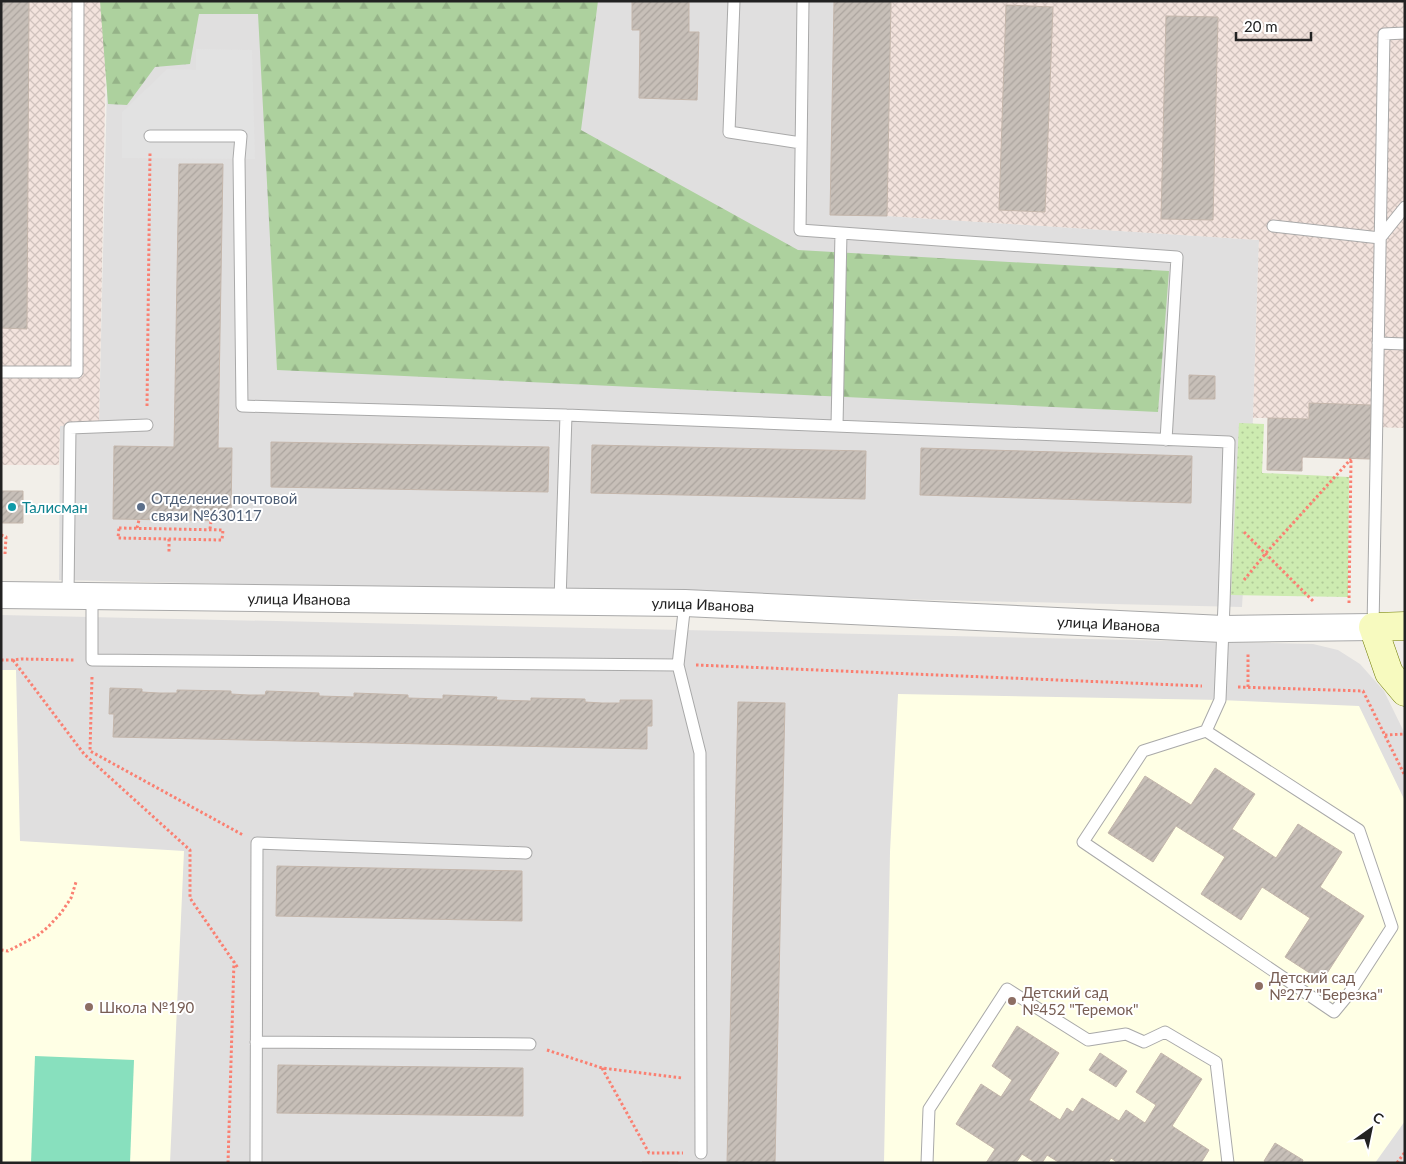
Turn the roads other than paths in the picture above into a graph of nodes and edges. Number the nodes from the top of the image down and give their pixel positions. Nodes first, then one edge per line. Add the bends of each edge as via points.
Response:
1 (78, 1) edge
2 (734, 1) edge
3 (803, 1) edge
4 (1405, 33) edge
5 (150, 136) road end
6 (801, 143) junction
7 (1405, 207) edge
8 (1273, 226) dead end
9 (841, 233) junction
10 (1380, 238) junction
11 (1378, 343) junction
12 (1405, 344) edge
13 (1, 372) edge
14 (566, 416) junction
15 (147, 425) road end
16 (837, 426) junction
17 (1166, 440) junction
18 (1, 595) edge
19 (80, 596) junction
20 (560, 601) junction
21 (685, 603) junction
22 (1373, 626) junction
23 (1405, 626) edge
24 (1223, 630) junction
25 (678, 665) junction
26 (1405, 692) edge
27 (1206, 731) junction
28 (526, 854) dead end
29 (256, 1042) junction
30 (530, 1044) road end
31 (702, 1154) dead end
32 (256, 1163) edge
33 (927, 1163) edge
34 (1228, 1163) edge

1 - 13 lane via 77,372
2 - 6 lane via 730,132
3 - 6 lane
4 - 10 lane via 1384,34
5 - 14 lane via 241,136 242,406
6 - 9 lane via 800,230
7 - 10 lane
8 - 10 lane
9 - 16 lane
9 - 17 lane via 1177,257
10 - 11 lane
11 - 12 lane
11 - 22 lane
14 - 16 lane
14 - 20 lane
15 - 19 lane via 70,428
16 - 17 lane
17 - 24 lane via 1229,442
18 - 19 street, улица Иванова
19 - 20 street, улица Иванова
19 - 25 lane via 92,660
20 - 21 street, улица Иванова
21 - 24 street, улица Иванова
21 - 25 lane
22 - 23 main road, улица Иванова
22 - 24 street, улица Иванова
22 - 26 main road via 1389,673
24 - 27 lane via 1220,700
25 - 31 lane via 700,753
27 - 27 lane via 1359,830 1392,926 1334,1012 1082,842 1143,751
28 - 29 lane via 257,843
29 - 30 lane
29 - 32 lane
33 - 34 lane via 929,1109 1008,989 1088,1040 1126,1034 1144,1042 1165,1032 1216,1062

